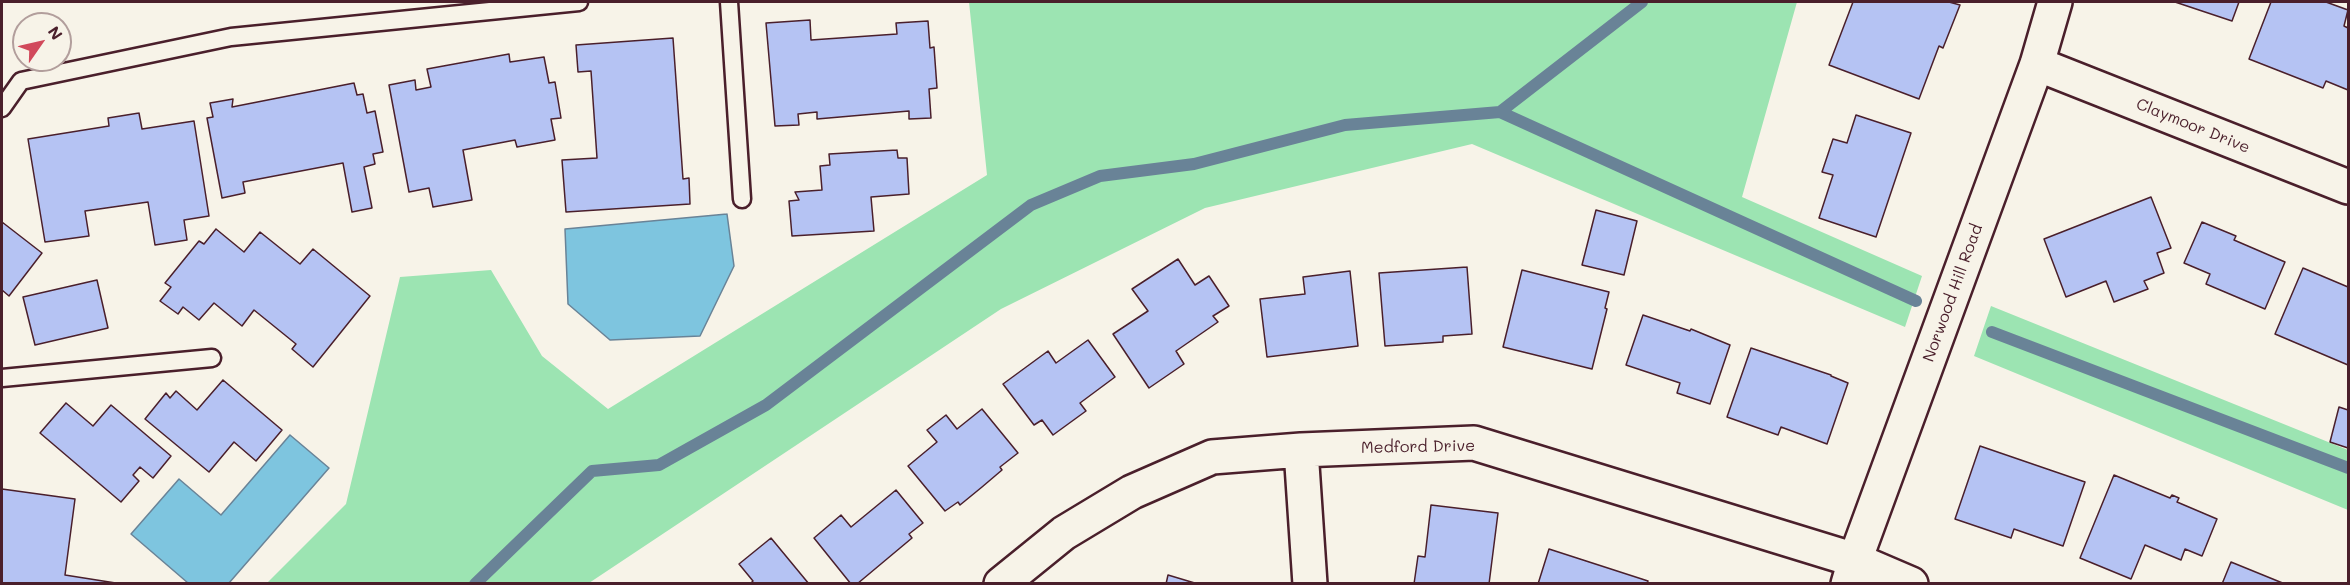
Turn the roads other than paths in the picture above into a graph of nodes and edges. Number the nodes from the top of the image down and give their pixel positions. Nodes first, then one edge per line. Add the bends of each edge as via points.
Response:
1 (579, 2) edge
2 (729, 2) edge
3 (2055, 2) edge
4 (2037, 64) junction
5 (2, 108) edge
6 (2349, 187) edge
7 (742, 199) dead end
8 (212, 358) dead end
9 (2, 378) edge
10 (1301, 450) junction
11 (1852, 572) edge
12 (1001, 584) edge
13 (1310, 584) edge
14 (1911, 584) edge

1 - 5 lane via 231,37 21,81
2 - 7 lane
3 - 4 street, Norwood Hill Road
4 - 6 street, Claymoor Drive
4 - 11 street, Norwood Hill Road
8 - 9 lane
10 - 11 street, Medford Drive via 1474,443
10 - 12 street, Medford Drive via 1212,457 1192,465 1132,492 1064,533
10 - 13 street
11 - 14 street, Medford Drive

